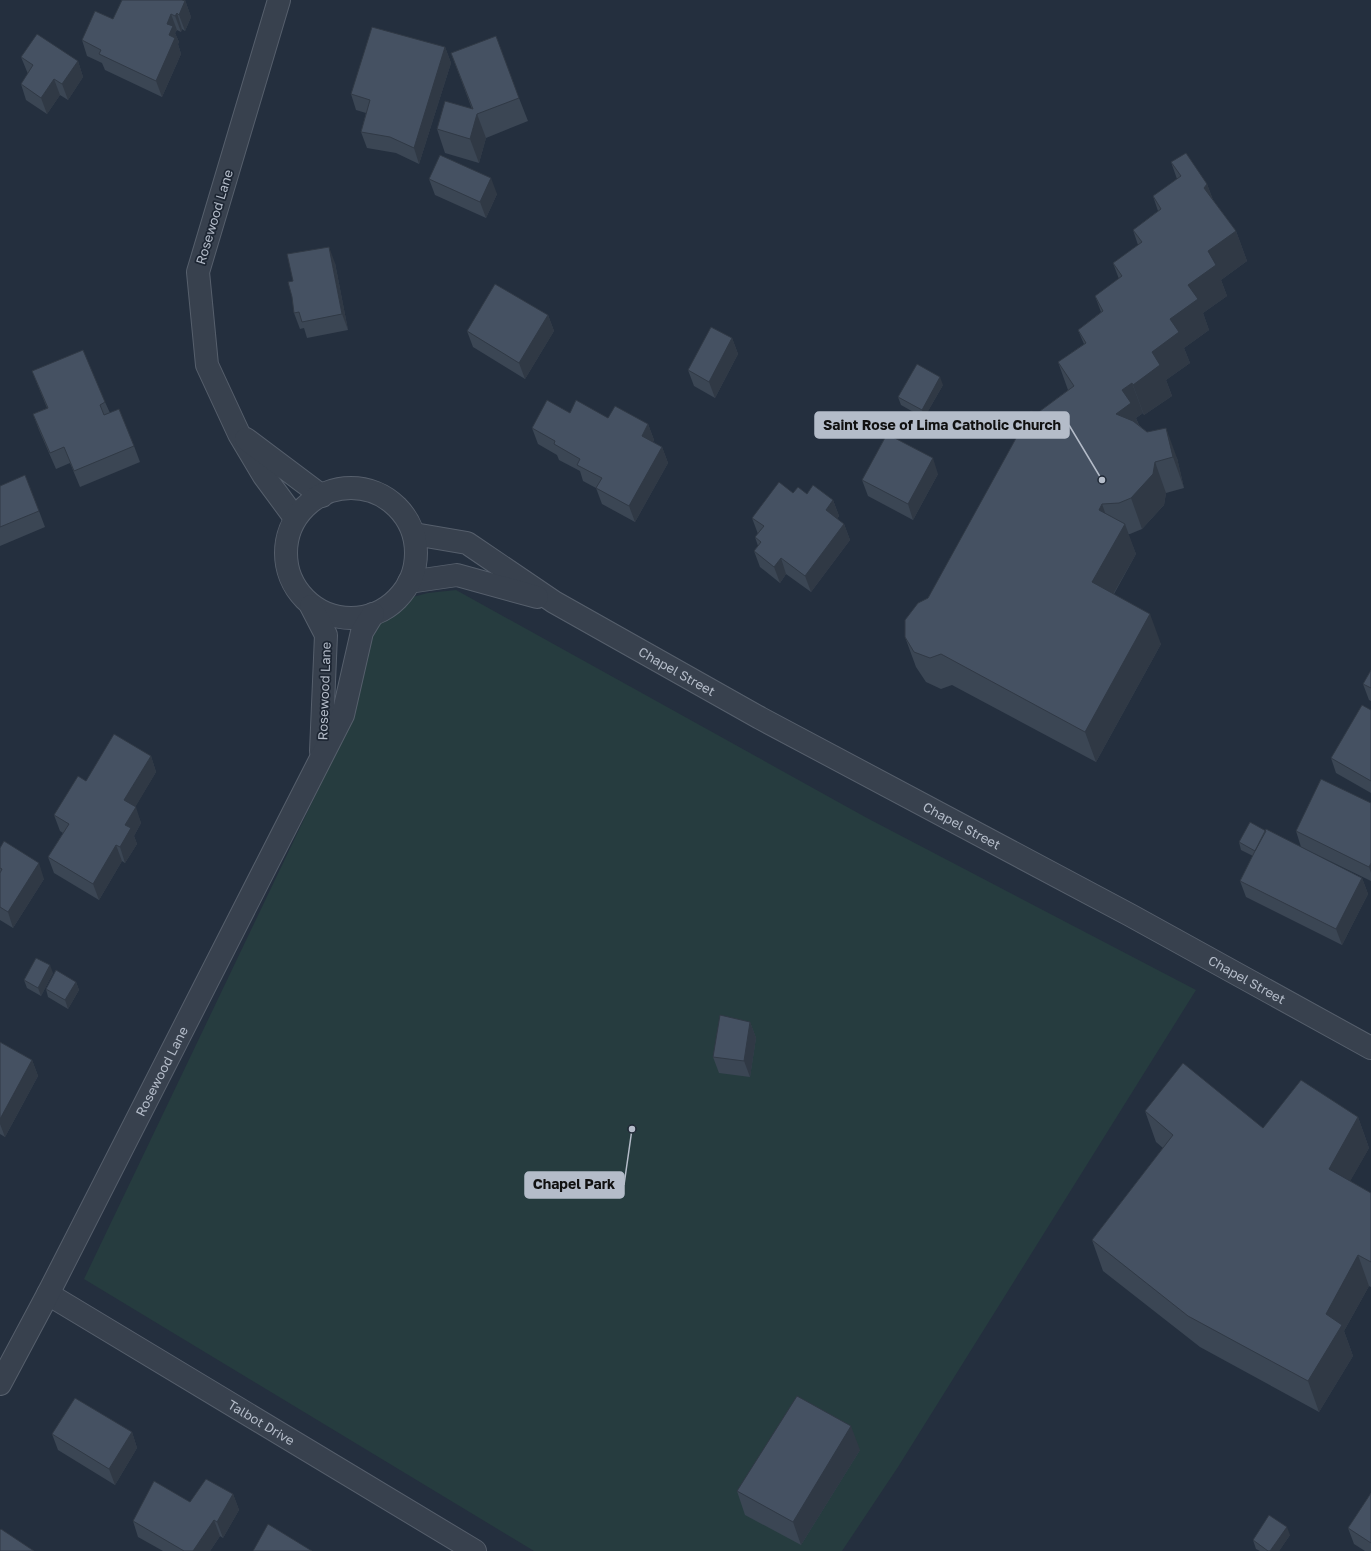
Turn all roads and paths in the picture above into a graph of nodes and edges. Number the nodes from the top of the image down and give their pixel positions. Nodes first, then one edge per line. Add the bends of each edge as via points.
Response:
1 (279, 0) edge
2 (239, 434) junction
3 (322, 496) junction
4 (296, 518) junction
5 (414, 534) junction
6 (409, 582) junction
7 (554, 602) junction
8 (312, 606) junction
9 (373, 614) junction
10 (321, 756) junction
11 (1371, 1048) edge
12 (48, 1294) junction
13 (0, 1384) edge
14 (475, 1551) edge

1 - 2 street, Rosewood Lane via 198,272 207,365
2 - 3 street, Rosewood Lane
2 - 4 street, Rosewood Lane via 264,476
3 - 4 street via 317,497
3 - 5 street via 338,489 361,489 382,496 400,510
4 - 8 street via 290,528 287,568 296,590
5 - 6 street via 412,576
5 - 7 street, Chapel Street via 467,543
6 - 7 street, Chapel Street via 457,576
6 - 9 street via 401,596 384,610
7 - 11 street, Chapel Street via 760,718 1130,915
8 - 9 street via 339,618 362,618
8 - 10 street, Rosewood Lane via 326,635
9 - 10 street, Rosewood Lane via 362,632 343,715
10 - 12 street, Rosewood Lane
12 - 13 street, Rosewood Lane
12 - 14 street, Talbot Drive

